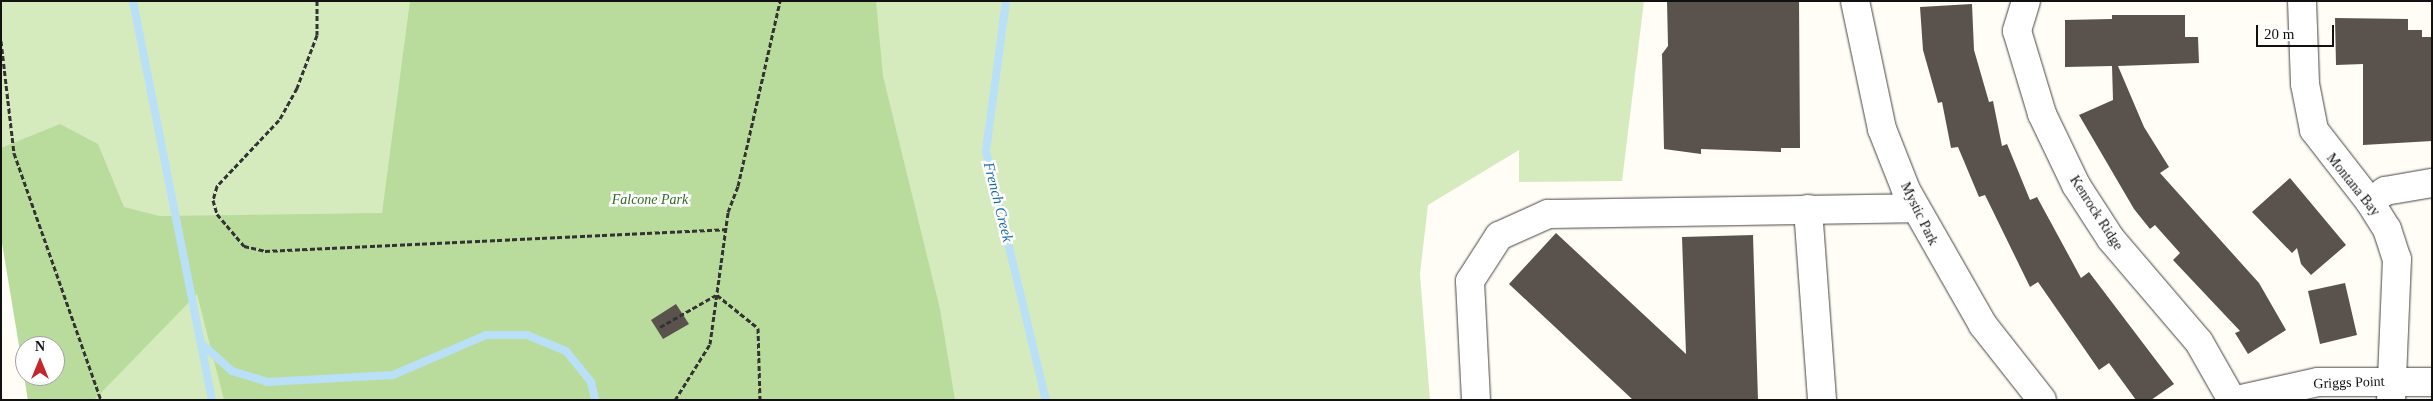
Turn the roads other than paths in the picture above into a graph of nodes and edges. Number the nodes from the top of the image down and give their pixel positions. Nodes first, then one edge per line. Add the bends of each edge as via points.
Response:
1 (1855, 1) edge
2 (2026, 1) edge
3 (2302, 1) edge
4 (2432, 183) edge
5 (2370, 202) junction
6 (1808, 208) junction
7 (1915, 208) junction
8 (2432, 382) edge
9 (2392, 391) edge
10 (1476, 400) edge
11 (1822, 400) edge
12 (2042, 400) edge
13 (2232, 400) edge
14 (2237, 400) edge

1 - 7 street, Mystic Park via 1882,129
2 - 13 street, Kenrock Ridge via 2017,31 2042,114 2076,185 2110,240 2199,342
3 - 5 street, Montana Bay via 2305,84 2314,130
4 - 5 street via 2394,188
5 - 9 street, Montana Bay via 2387,229 2396,259
6 - 7 street
6 - 10 street via 1548,214 1499,236 1470,281
6 - 11 street
7 - 12 street, Mystic Park via 1983,325
8 - 9 street, Griggs Point
9 - 14 street, Griggs Point via 2318,382

